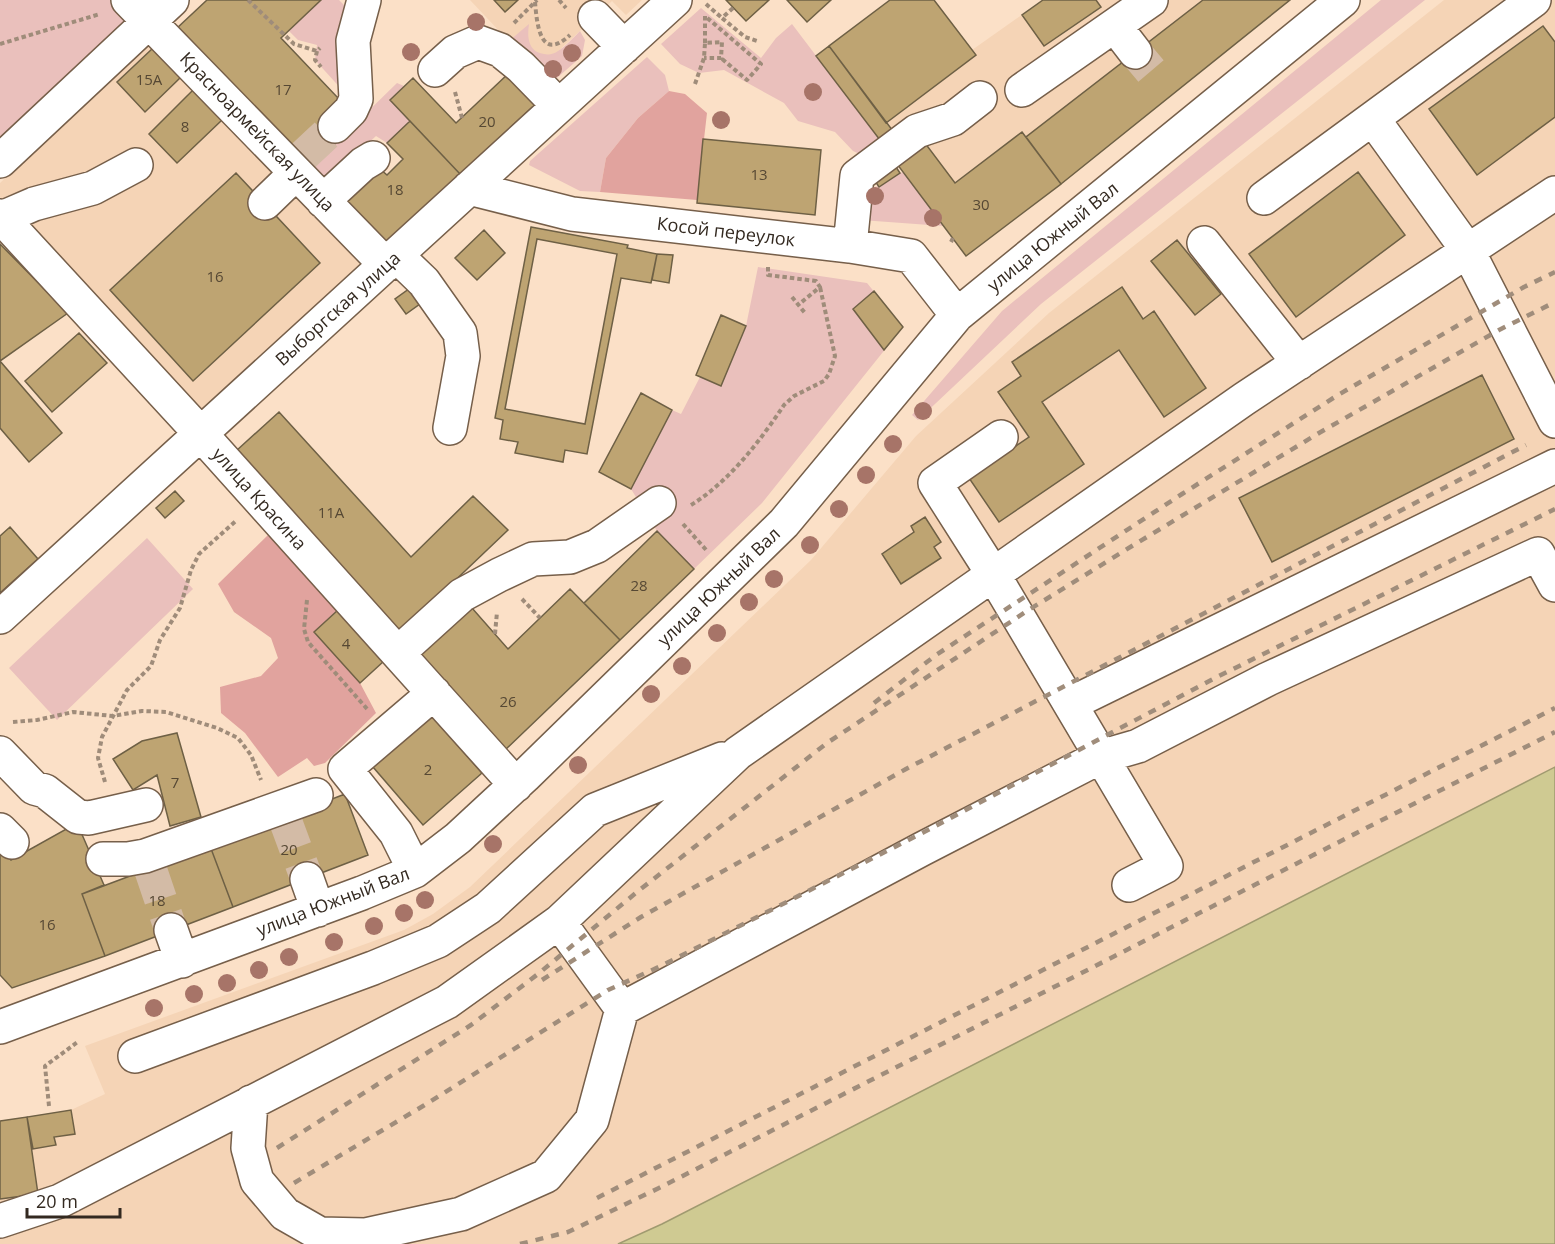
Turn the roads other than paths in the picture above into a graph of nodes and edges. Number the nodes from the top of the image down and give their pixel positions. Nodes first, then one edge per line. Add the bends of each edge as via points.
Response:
1 (364, 0) edge
2 (1151, 0) edge
3 (1534, 0) edge
4 (689, 1) edge
5 (1340, 1) edge
6 (139, 8) edge
7 (585, 23) road end
8 (1115, 26) junction
9 (624, 47) junction
10 (1135, 52) tunnel mouth
11 (435, 70) dead end
12 (1022, 90) dead end
13 (980, 98) dead end
14 (559, 106) junction
15 (1372, 119) junction
16 (335, 126) tunnel mouth
17 (373, 158) dead end
18 (0, 161) edge
19 (136, 165) dead end
20 (296, 166) junction
21 (469, 188) junction
22 (1555, 193) edge
23 (1264, 198) dead end
24 (323, 201) junction
25 (265, 203) dead end
26 (1, 217) edge
27 (1204, 243) dead end
28 (850, 246) junction
29 (1468, 251) junction
30 (391, 260) junction
31 (957, 315) junction
32 (1299, 363) junction
33 (1555, 421) edge
34 (450, 428) dead end
35 (201, 434) junction
36 (1001, 437) dead end
37 (1554, 470) edge
38 (668, 508) road end
39 (993, 574) junction
40 (1555, 585) edge
41 (0, 617) edge
42 (398, 653) junction
43 (434, 693) junction
44 (1070, 704) junction
45 (3, 738) edge
46 (738, 753) junction
47 (1100, 757) junction
48 (516, 784) junction
49 (316, 795) dead end
50 (131, 809) road end
51 (103, 859) dead end
52 (415, 871) junction
53 (307, 879) tunnel mouth
54 (1129, 885) dead end
55 (318, 910) junction
56 (559, 922) junction
57 (171, 930) tunnel mouth
58 (182, 961) junction
59 (622, 1009) junction
60 (0, 1026) edge
61 (135, 1056) dead end
62 (251, 1102) junction
63 (0, 1221) edge

1 - 16 street via 353,41 356,99
2 - 8 street
3 - 15 street
4 - 9 street, Выборгская улица
5 - 31 street, улица Южный Вал
6 - 18 street
6 - 20 street, Красноармейская улица
7 - 9 street
8 - 10 street
8 - 12 street
9 - 14 street, Выборгская улица
11 - 14 street via 455,52 478,42 500,50
13 - 28 street via 953,119 918,131 857,176
14 - 21 street, Выборгская улица
15 - 23 street
15 - 29 street
17 - 24 street
19 - 26 street via 93,188
20 - 24 street, Красноармейская улица
20 - 25 street
21 - 28 street, Косой переулок via 572,214
21 - 30 street, Выборгская улица
22 - 29 street
24 - 30 street, Красноармейская улица
26 - 35 street, улица Красина
27 - 32 street
28 - 31 street, Косой переулок via 911,256
29 - 32 street
29 - 33 street
30 - 34 street, Красноармейская улица via 424,282 460,333 463,356
30 - 35 street, Выборгская улица
31 - 48 street, улица Южный Вал via 784,523
32 - 39 street
35 - 41 street, Выборгская улица
35 - 42 street, улица Красина
36 - 39 street via 935,483
37 - 44 street
38 - 42 street via 570,557 533,559 499,574 462,595
39 - 44 street
39 - 46 street
40 - 47 street via 1538,554 1268,679 1138,746
42 - 43 street, улица Красина
43 - 48 street, улица Красина
43 - 52 street via 345,769 396,833
44 - 47 street
45 - 50 street via 34,788 45,791 78,817
46 - 56 street
46 - 61 street via 595,810 488,908 438,941
47 - 54 street via 1166,866
47 - 59 street
48 - 52 street, улица Южный Вал
49 - 51 street via 282,812 148,862
52 - 55 street, улица Южный Вал
53 - 55 street
55 - 58 street, улица Южный Вал
56 - 59 street
56 - 62 street via 447,1002
57 - 58 street
58 - 60 street, улица Южный Вал
59 - 62 street via 592,1120 546,1176 461,1214 365,1235 320,1234 285,1214 257,1180 248,1148
62 - 63 street via 60,1201

